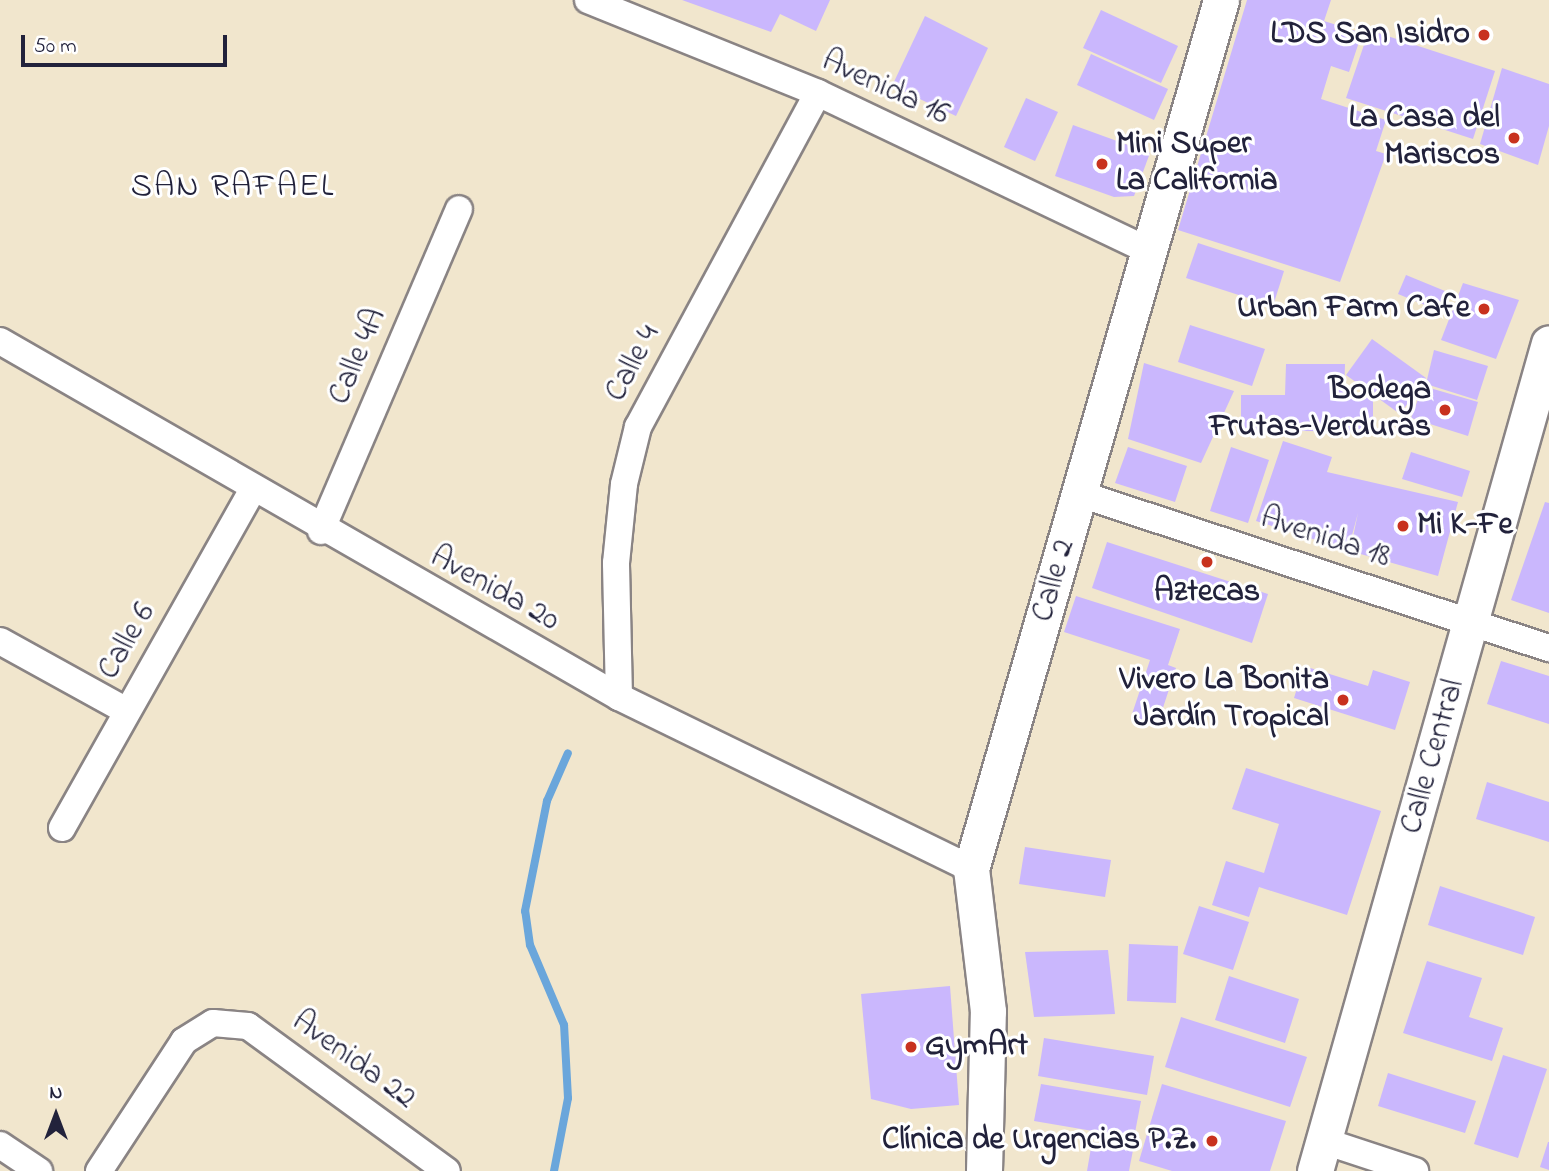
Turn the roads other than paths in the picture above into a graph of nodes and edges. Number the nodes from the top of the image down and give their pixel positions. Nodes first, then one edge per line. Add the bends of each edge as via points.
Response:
1 (588, 0) edge
2 (1221, 0) edge
3 (818, 93) junction
4 (459, 209) dead end
5 (1149, 251) junction
6 (0, 341) edge
7 (1549, 343) edge
8 (253, 489) junction
9 (1080, 494) junction
10 (321, 531) junction
11 (1472, 622) junction
12 (0, 641) edge
13 (1549, 648) edge
14 (619, 697) junction
15 (127, 711) junction
16 (62, 828) dead end
17 (971, 869) junction
18 (0, 1145) edge
19 (1319, 1156) edge
20 (39, 1171) edge
21 (99, 1171) edge
22 (447, 1171) edge
23 (984, 1171) edge
24 (1415, 1171) edge

1 - 3 street, Avenida 16
2 - 5 main road, Calle 2
3 - 5 street, Avenida 16
3 - 14 street, Calle 4 via 638,427 615,563
4 - 10 street, Calle 4A
5 - 9 main road, Calle 2
6 - 8 street, Avenida 20
7 - 11 main road, Calle Central
8 - 10 street, Avenida 20
8 - 15 street, Calle 6
9 - 11 street, Avenida 18
9 - 17 main road, Calle 2
10 - 14 street, Avenida 20
11 - 13 street, Avenida 18
11 - 19 main road, Calle Central
12 - 15 street
14 - 17 street, Avenida 20
15 - 16 street, Calle 6
17 - 23 main road, Calle 2 via 988,1011
18 - 20 street
19 - 24 street
21 - 22 street, Avenida 22 via 184,1041 213,1023 248,1026

